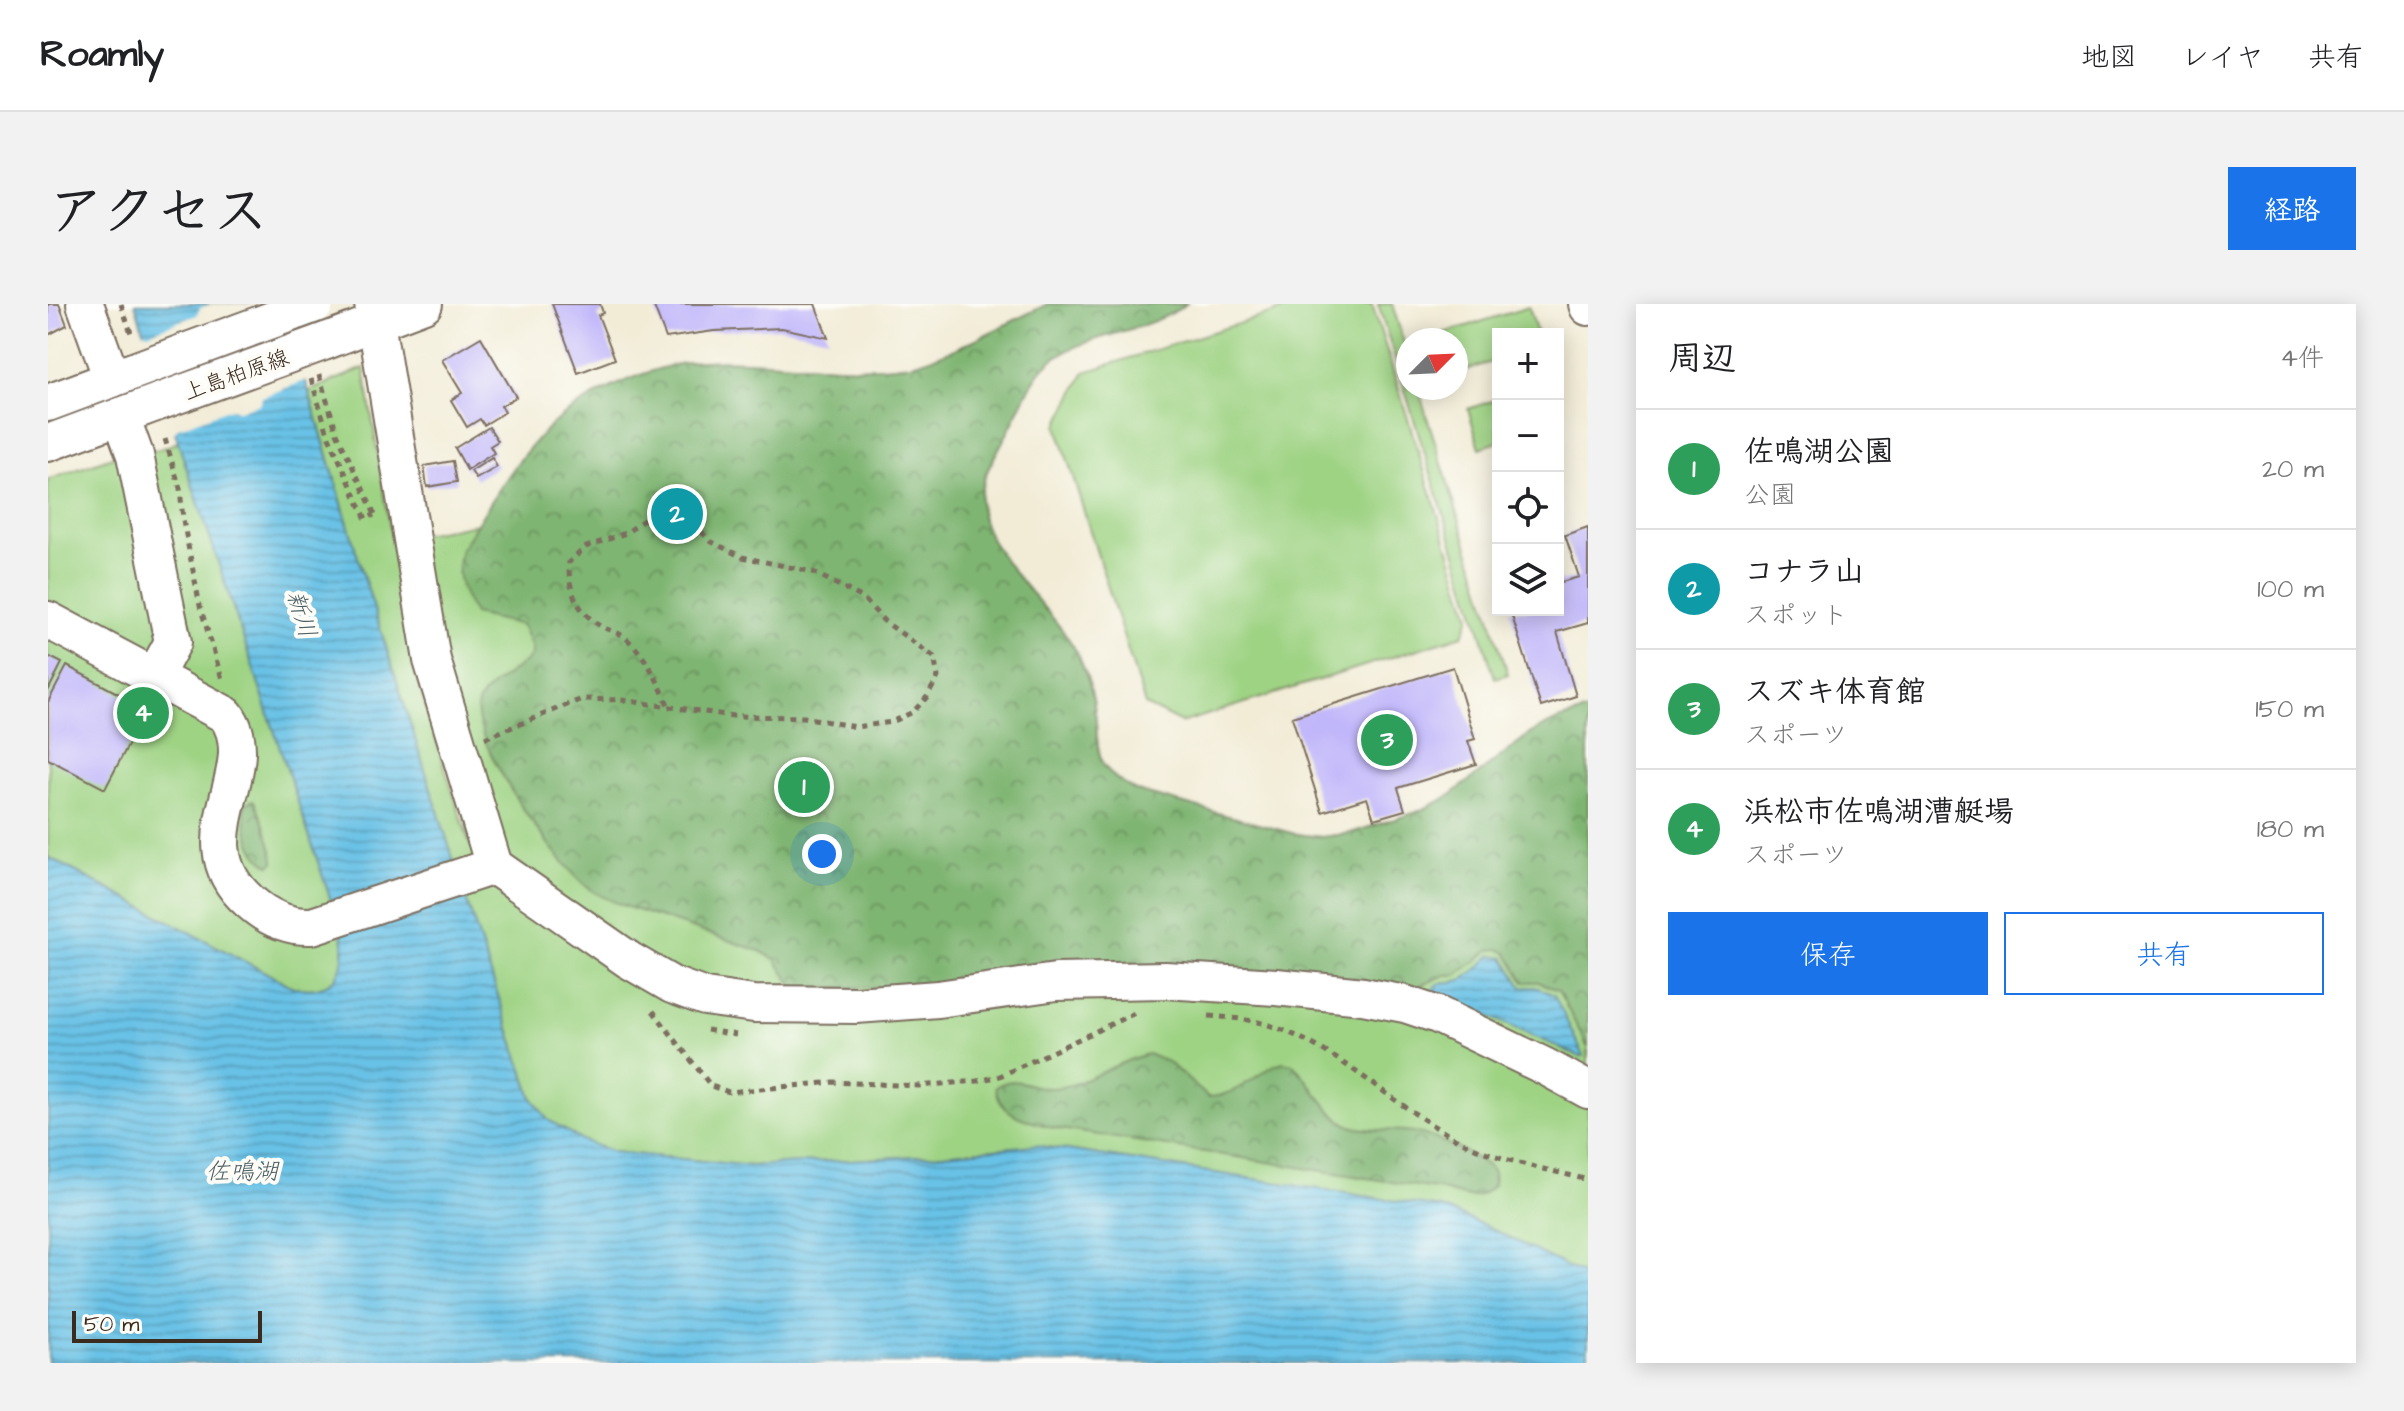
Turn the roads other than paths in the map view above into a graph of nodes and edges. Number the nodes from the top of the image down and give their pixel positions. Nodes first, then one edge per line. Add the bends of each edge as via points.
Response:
1 (85, 304) edge
2 (315, 304) edge
3 (424, 304) edge
4 (374, 313) edge
5 (122, 375) junction
6 (48, 403) edge
7 (131, 412) junction
8 (48, 443) edge
9 (48, 620) edge
10 (154, 677) junction
11 (487, 868) junction
12 (1588, 1090) edge

1 - 5 street
2 - 5 street, 上島柏原線, bridge
3 - 4 street, 上島柏原線
4 - 7 street, 上島柏原線, bridge via 323,358
4 - 11 street via 425,628
5 - 6 street, 上島柏原線
7 - 8 street, 上島柏原線
7 - 10 street via 173,642
9 - 10 street
10 - 11 street via 217,709 233,725 238,748 220,827 223,858 245,898 270,917 312,926
11 - 12 street via 629,960 705,997 754,1004 856,1005 1056,982 1165,980 1363,996 1438,1015

